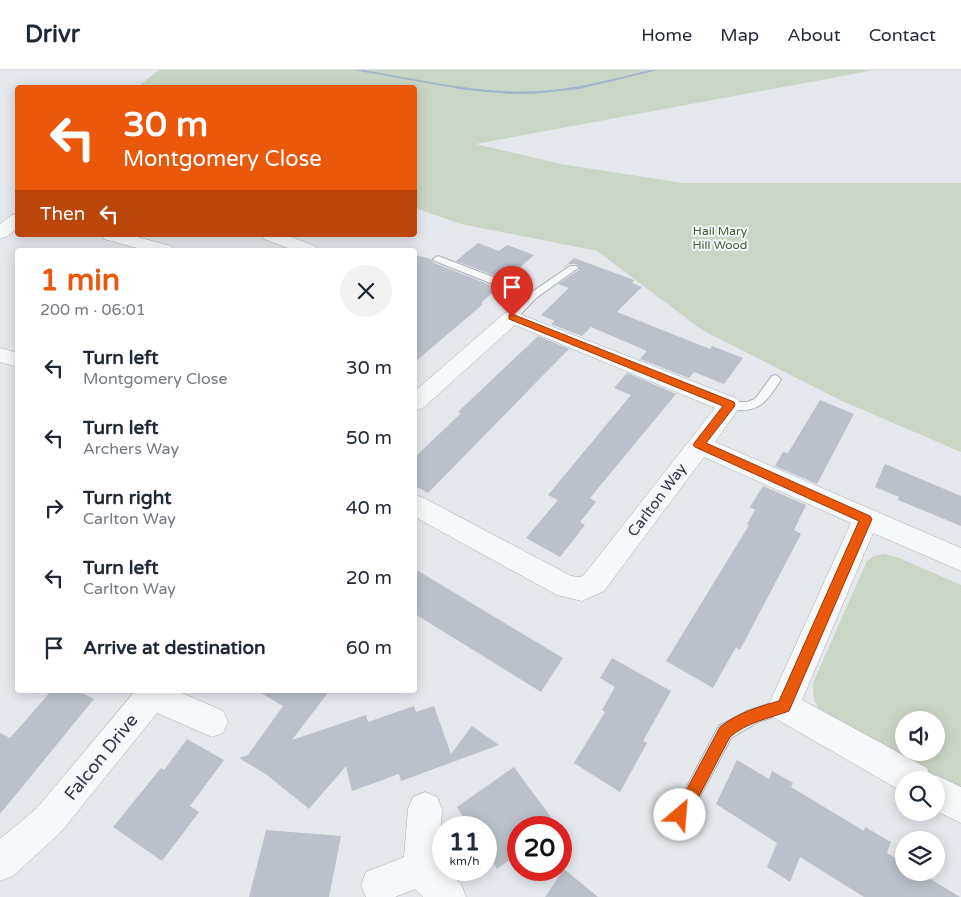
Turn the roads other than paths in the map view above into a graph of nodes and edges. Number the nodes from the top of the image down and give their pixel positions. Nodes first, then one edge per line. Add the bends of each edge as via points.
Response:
1 (15, 222) edge
2 (0, 234) edge
3 (117, 237) edge
4 (275, 237) edge
5 (158, 248) edge
6 (304, 248) edge
7 (438, 259) dead end
8 (573, 268) dead end
9 (533, 296) junction
10 (512, 317) junction
11 (0, 355) edge
12 (15, 359) edge
13 (776, 379) dead end
14 (417, 401) edge
15 (730, 405) junction
16 (699, 445) junction
17 (417, 506) edge
18 (866, 519) junction
19 (961, 560) edge
20 (784, 706) junction
21 (212, 722) dead end
22 (899, 771) edge
23 (945, 797) edge
24 (961, 806) edge
25 (426, 809) dead end
26 (680, 815) dead end
27 (0, 863) edge
28 (420, 869) junction
29 (379, 885) dead end
30 (448, 897) edge

1 - 2 street
3 - 5 street
4 - 6 street
7 - 9 lane
8 - 9 lane
9 - 10 lane
10 - 14 street
10 - 15 street
11 - 12 street
13 - 15 lane via 758,403
15 - 16 street, Carlton Way
16 - 17 street, Carlton Way via 594,583 582,589 567,587
16 - 18 street
18 - 19 street
18 - 20 street
20 - 22 street
20 - 26 lane via 756,714 725,732
21 - 27 street, Falcon Drive via 152,695 49,820
23 - 24 street
25 - 28 street
28 - 29 street
28 - 30 street

